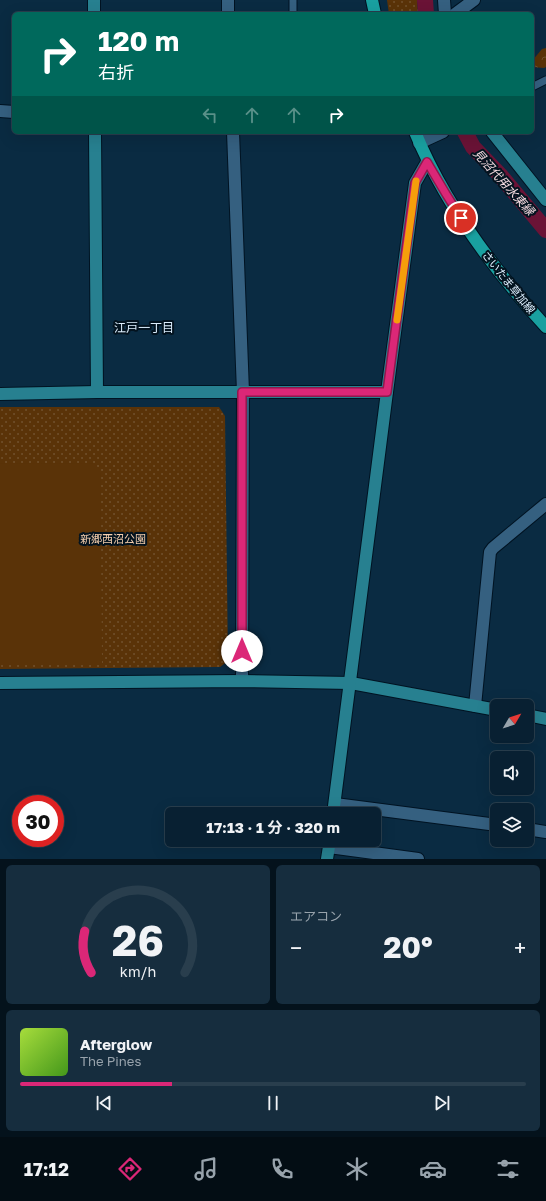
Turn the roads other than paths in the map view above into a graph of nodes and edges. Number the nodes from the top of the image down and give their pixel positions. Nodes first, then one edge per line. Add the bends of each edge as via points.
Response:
1 (94, 0) edge
2 (228, 0) edge
3 (293, 0) edge
4 (372, 0) edge
5 (444, 0) edge
6 (474, 0) edge
7 (94, 12) edge
8 (228, 12) edge
9 (293, 12) edge
10 (375, 12) edge
11 (445, 12) edge
12 (458, 12) edge
13 (546, 80) edge
14 (534, 86) edge
15 (0, 111) edge
16 (12, 112) edge
17 (95, 134) edge
18 (233, 134) edge
19 (433, 134) edge
20 (494, 134) edge
21 (417, 137) edge
22 (427, 162) junction
23 (546, 200) edge
24 (546, 327) edge
25 (97, 392) junction
26 (242, 392) junction
27 (387, 392) junction
28 (0, 394) edge
29 (546, 504) edge
30 (242, 682) junction
31 (0, 683) edge
32 (351, 683) junction
33 (475, 706) junction
34 (490, 709) edge
35 (534, 716) edge
36 (546, 719) edge
37 (334, 807) edge
38 (381, 814) edge
39 (490, 824) edge
40 (534, 830) edge
41 (546, 832) edge
42 (329, 849) edge
43 (418, 859) edge

1 - 7 street
2 - 8 street
3 - 9 lane
4 - 10 main road
5 - 11 street
6 - 12 street
13 - 14 lane
15 - 16 street
17 - 25 street
18 - 26 street
19 - 21 street
20 - 23 street
21 - 22 main road, さいたま草加線
22 - 24 main road, さいたま草加線 via 468,230
22 - 27 street via 415,183
25 - 26 street
25 - 28 street
26 - 27 street
26 - 30 street
27 - 32 street
29 - 33 street via 490,552
30 - 31 street
30 - 32 street
32 - 33 street
32 - 37 street
33 - 34 street
35 - 36 street
38 - 39 street
40 - 41 street
42 - 43 street

